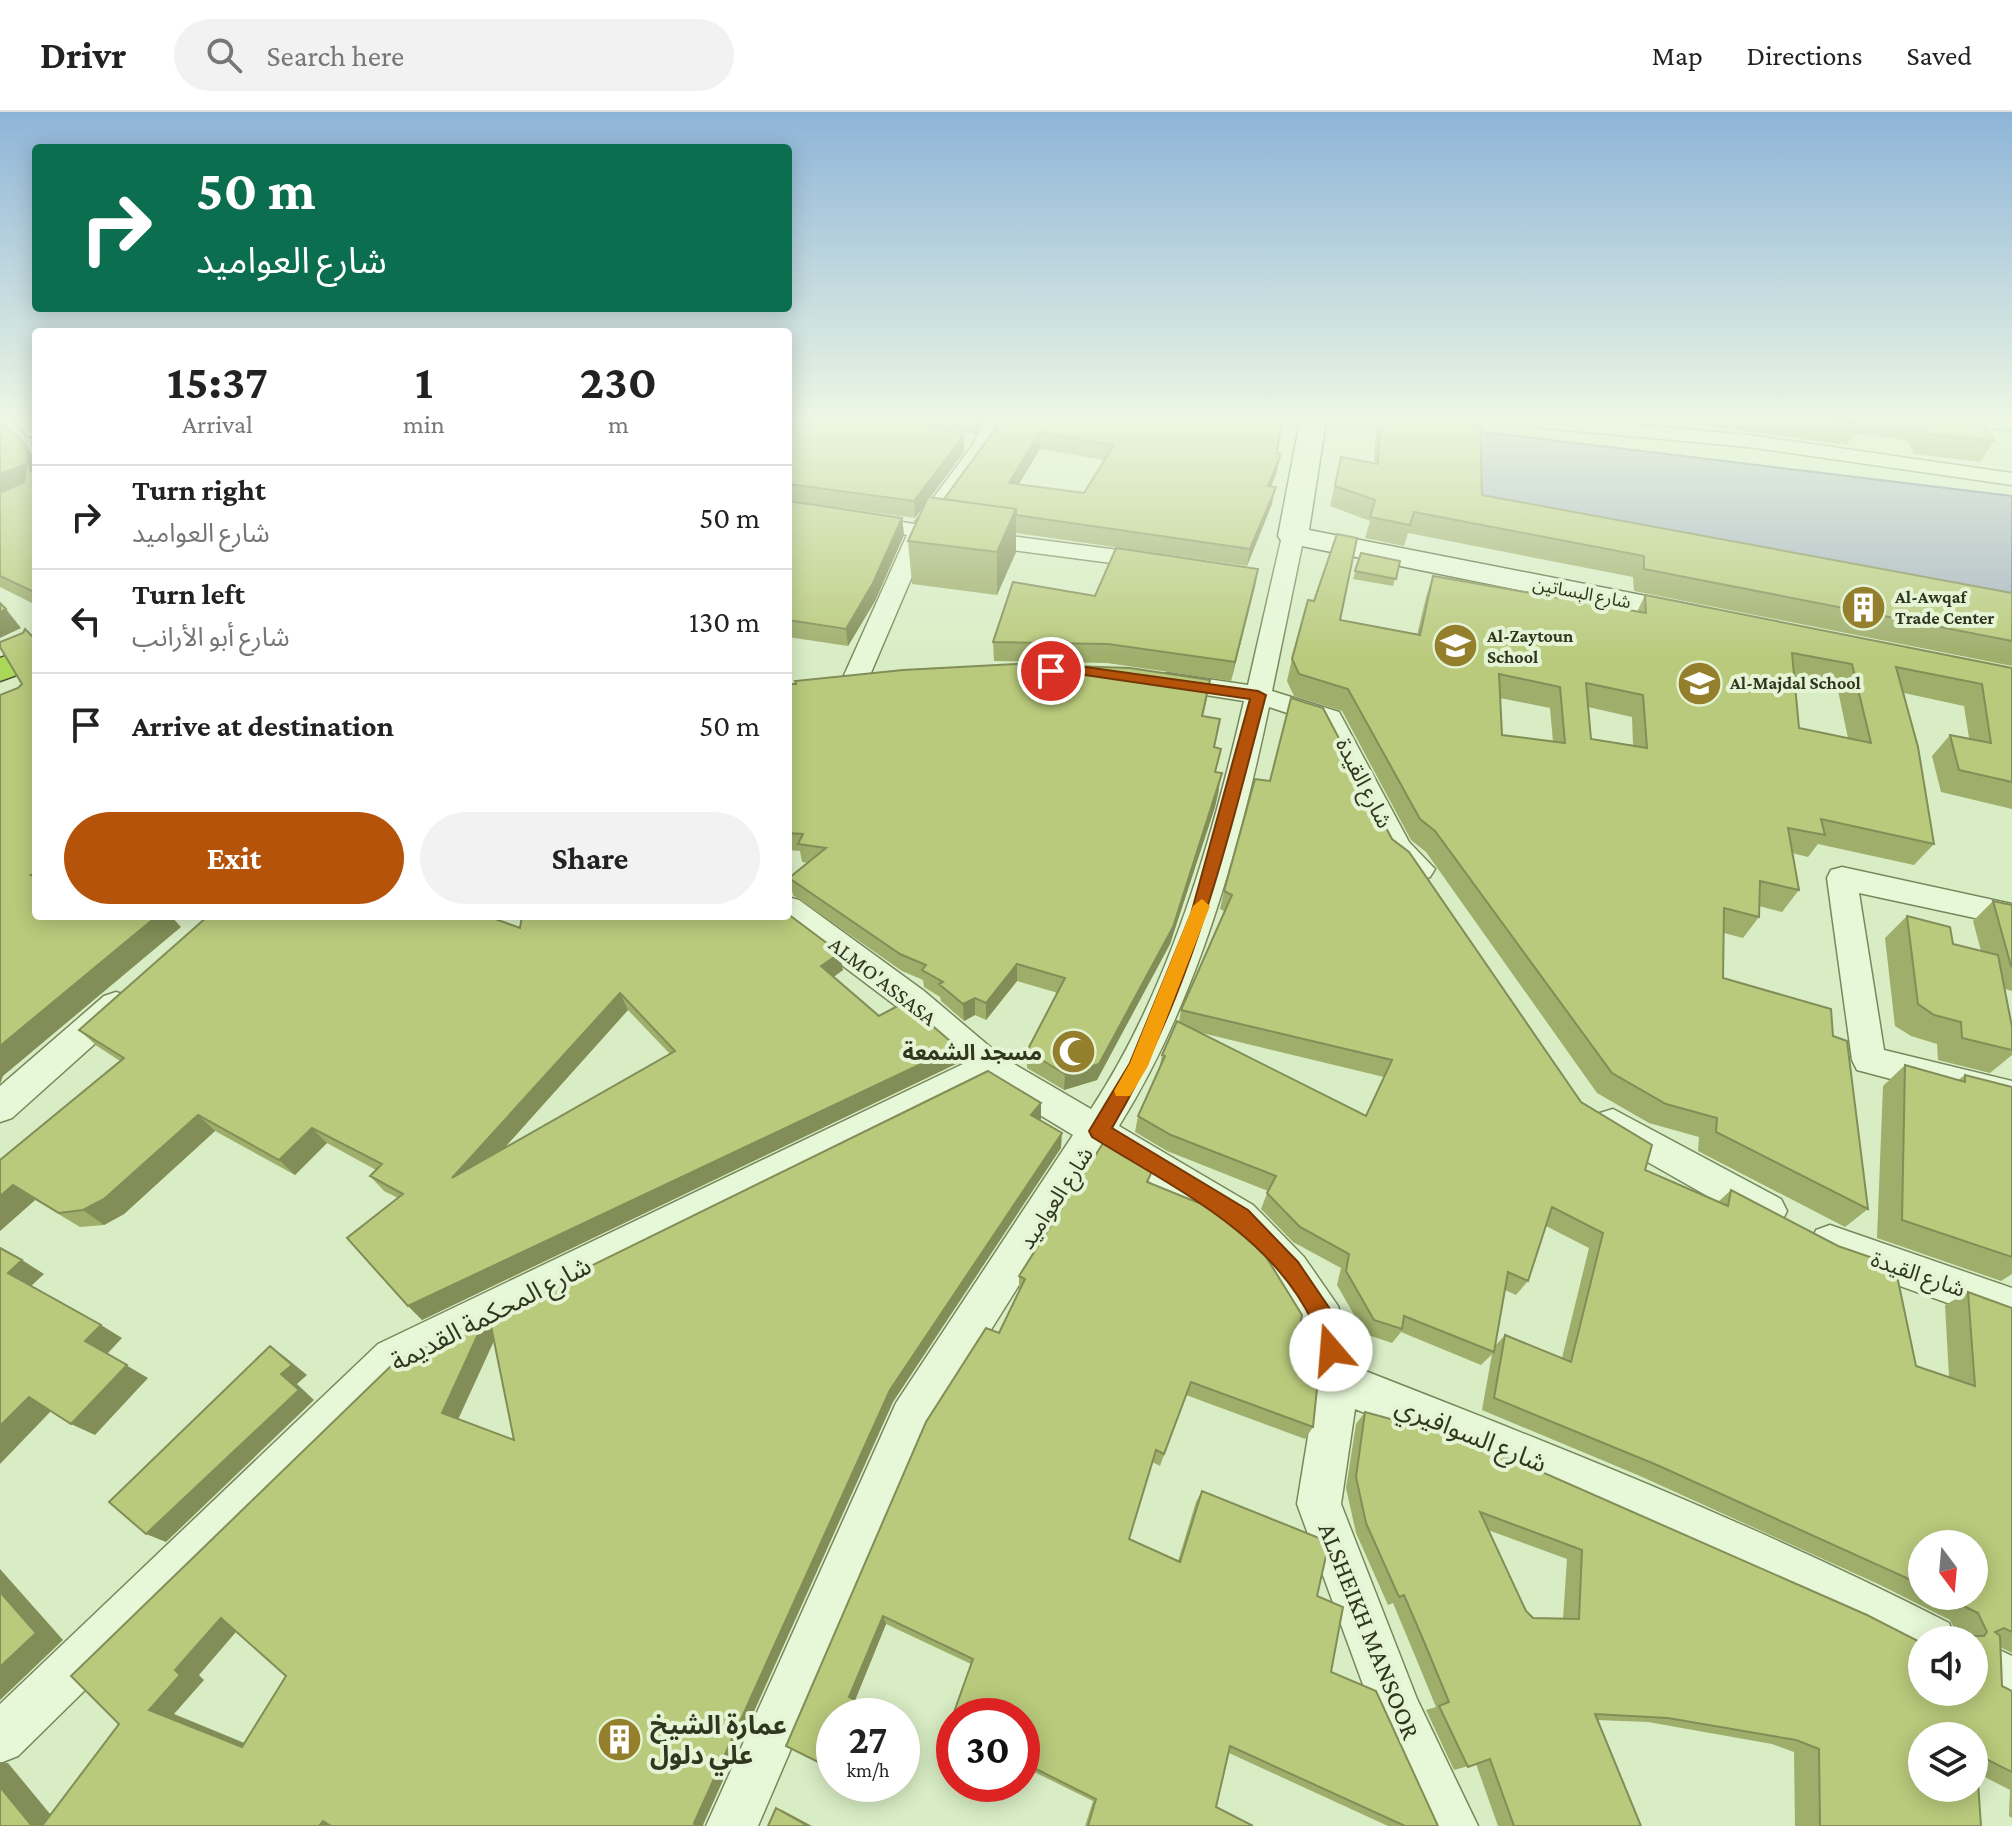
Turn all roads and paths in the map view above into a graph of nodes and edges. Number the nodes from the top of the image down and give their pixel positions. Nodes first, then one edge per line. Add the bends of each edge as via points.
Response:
1 (942, 501) edge
2 (1299, 501) edge
3 (792, 510) edge
4 (920, 531) junction
5 (1293, 536) junction
6 (1173, 564) edge
7 (1730, 623) edge
8 (32, 638) edge
9 (0, 652) edge
10 (32, 657) edge
11 (0, 671) edge
12 (1138, 678) edge
13 (883, 679) edge
14 (854, 682) junction
15 (826, 685) edge
16 (1258, 695) junction
17 (1439, 897) edge
18 (792, 911) edge
19 (2012, 915) edge
20 (142, 983) edge
21 (990, 1067) junction
22 (2012, 1096) edge
23 (1583, 1106) edge
24 (0, 1107) edge
25 (1099, 1131) junction
26 (2012, 1307) edge
27 (1338, 1381) junction
28 (1908, 1627) edge
29 (1988, 1670) edge
30 (2012, 1683) edge
31 (0, 1738) edge
32 (732, 1826) edge
33 (1452, 1826) edge

1 - 4 street
2 - 5 main road
3 - 4 street
4 - 6 street
4 - 14 street
5 - 7 main road, شارع البساتين
5 - 16 street, شارع العواميد via 1272,580
8 - 9 highway
10 - 11 highway
12 - 16 street, شارع القيدة
13 - 14 street
14 - 15 street
16 - 17 street, شارع القيدة via 1330,718 1398,849 1414,861
16 - 25 street, شارع العواميد via 1199,914 1138,1066
18 - 21 street, ALMO'ASSASA via 912,1000
19 - 22 street via 1842,878 1869,1060
20 - 24 street
21 - 25 street, ALMO'ASSASA
21 - 31 street, شارع المحكمة القديمة via 393,1358
23 - 26 street, شارع القيدة via 1834,1245
25 - 27 street via 1240,1217 1280,1259 1324,1320
25 - 32 street, شارع العواميد via 911,1418
27 - 28 street, شارع السوافيري via 1542,1463
27 - 33 street, ALSHEIKH MANSOOR via 1319,1504 1398,1712
29 - 30 street

